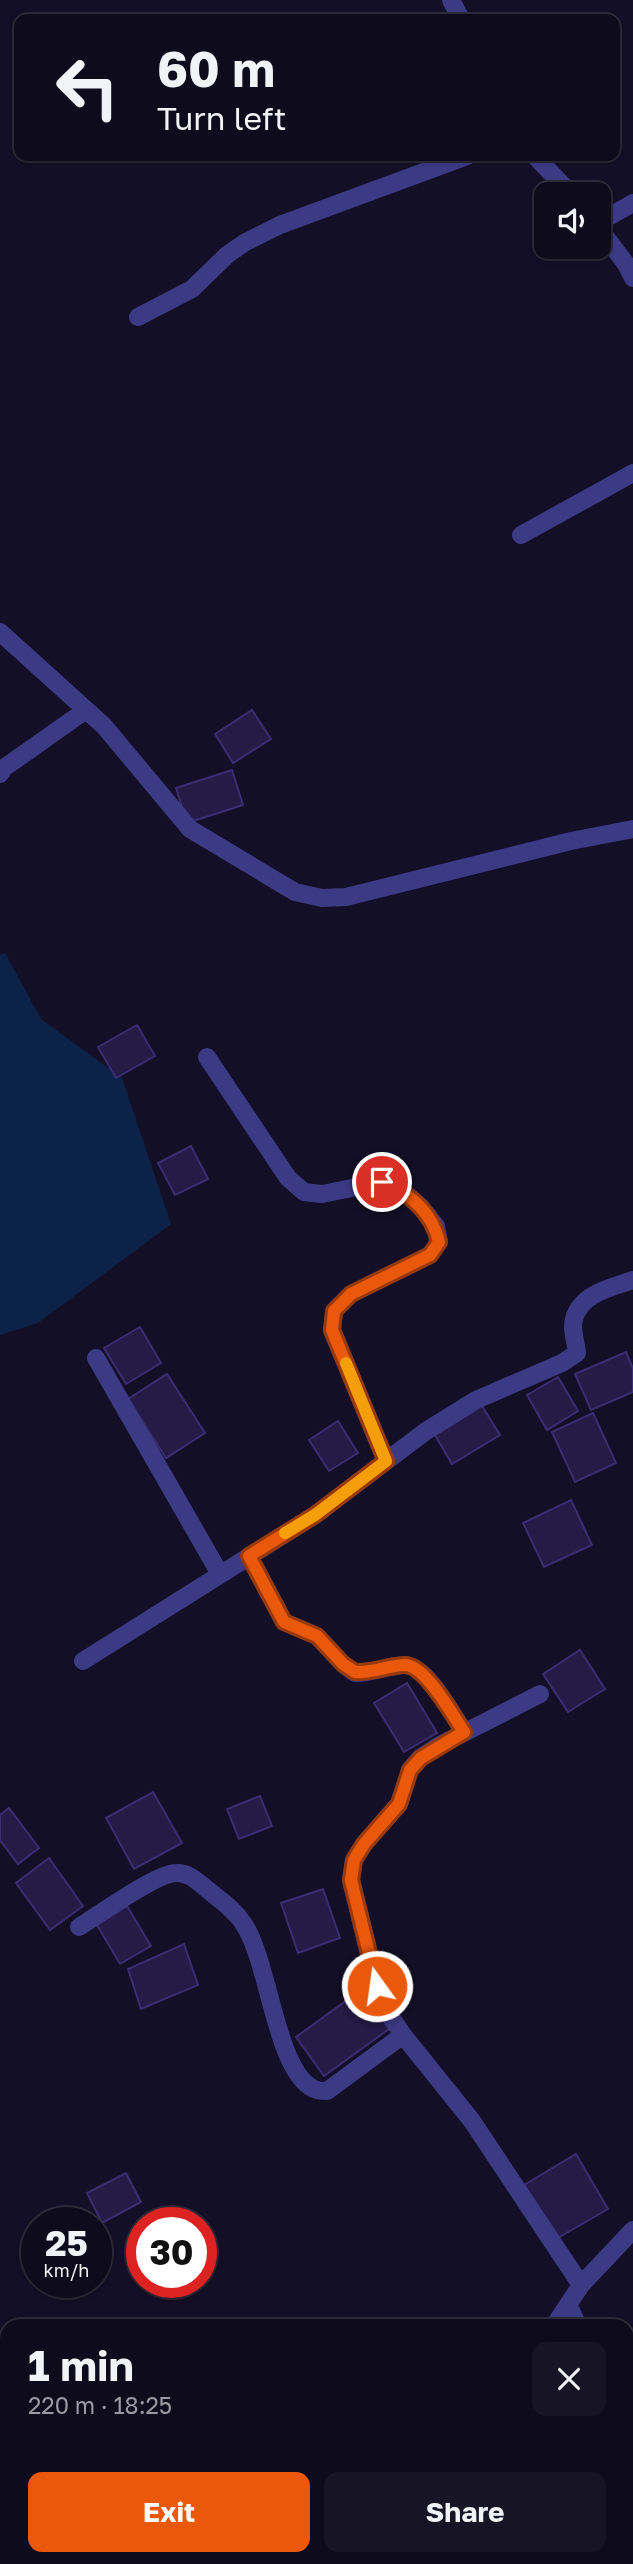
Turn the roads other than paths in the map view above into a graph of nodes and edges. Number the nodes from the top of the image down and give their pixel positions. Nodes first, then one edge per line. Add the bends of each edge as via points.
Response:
1 (454, 161) edge
2 (540, 161) edge
3 (560, 182) edge
4 (633, 203) edge
5 (611, 217) edge
6 (611, 243) edge
7 (633, 278) edge
8 (138, 317) dead end
9 (633, 473) edge
10 (521, 535) dead end
11 (0, 632) edge
12 (86, 710) junction
13 (0, 774) edge
14 (633, 830) edge
15 (206, 1057) dead end
16 (633, 1280) edge
17 (96, 1358) dead end
18 (386, 1461) junction
19 (249, 1556) junction
20 (220, 1574) junction
21 (83, 1661) dead end
22 (540, 1695) dead end
23 (464, 1732) junction
24 (79, 1927) dead end
25 (403, 2035) junction
26 (633, 2230) edge
27 (581, 2285) junction
28 (569, 2306) junction
29 (559, 2319) edge
30 (575, 2319) edge

1 - 8 street via 244,243 192,289
2 - 3 street
4 - 5 street
6 - 7 street
9 - 10 street
11 - 12 street
12 - 13 street
12 - 14 street via 190,829 295,892 322,898 346,897
15 - 18 street via 288,1178 304,1192 322,1194 382,1182 400,1189 436,1226 439,1242 430,1255 351,1294 334,1311 332,1330
16 - 18 street via 597,1293 582,1304 573,1321 577,1353 476,1400
17 - 20 street
18 - 19 street via 315,1515
19 - 20 street
19 - 23 street via 284,1622 317,1636 355,1672 406,1665 416,1668
20 - 21 street
22 - 23 street
23 - 25 street via 410,1770 399,1804 354,1860 351,1880 377,1986
24 - 25 street via 160,1877 175,1872 189,1875 244,1923 255,1945 285,2051 313,2090 327,2091
25 - 27 street via 472,2121
26 - 27 street
27 - 28 street
28 - 29 street
28 - 30 street

